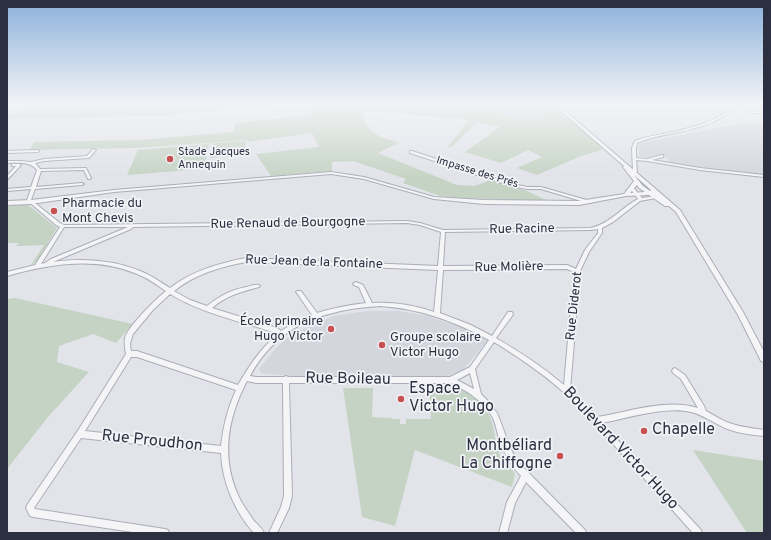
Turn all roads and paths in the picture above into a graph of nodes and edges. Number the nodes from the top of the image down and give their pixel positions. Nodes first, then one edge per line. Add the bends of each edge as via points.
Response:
1 (583, 128) edge
2 (685, 128) edge
3 (94, 150) dead end
4 (37, 151) dead end
5 (7, 152) edge
6 (411, 152) dead end
7 (662, 156) dead end
8 (647, 160) junction
9 (636, 161) junction
10 (32, 163) junction
11 (7, 164) edge
12 (628, 168) junction
13 (39, 170) junction
14 (635, 172) junction
15 (764, 176) edge
16 (7, 178) edge
17 (89, 178) dead end
18 (636, 182) junction
19 (82, 184) dead end
20 (649, 184) junction
21 (632, 188) junction
22 (32, 189) junction
23 (7, 190) edge
24 (655, 190) junction
25 (649, 193) junction
26 (626, 195) junction
27 (639, 197) junction
28 (655, 197) junction
29 (31, 202) junction
30 (590, 202) junction
31 (7, 203) edge
32 (686, 222) junction
33 (132, 225) junction
34 (63, 226) junction
35 (600, 228) junction
36 (443, 231) junction
37 (46, 264) junction
38 (37, 266) junction
39 (441, 268) junction
40 (577, 270) junction
41 (7, 274) edge
42 (356, 284) dead end
43 (257, 286) dead end
44 (170, 290) junction
45 (299, 292) dead end
46 (370, 305) junction
47 (208, 309) junction
48 (437, 314) junction
49 (510, 314) dead end
50 (316, 317) junction
51 (281, 335) junction
52 (492, 340) junction
53 (129, 354) junction
54 (764, 359) edge
55 (472, 369) junction
56 (676, 371) dead end
57 (245, 378) junction
58 (286, 379) junction
59 (451, 380) junction
60 (240, 388) junction
61 (567, 391) junction
62 (478, 394) junction
63 (703, 413) junction
64 (595, 421) junction
65 (764, 433) edge
66 (79, 434) junction
67 (224, 450) junction
68 (525, 476) junction
69 (165, 533) edge
70 (260, 533) edge
71 (273, 533) edge
72 (503, 533) edge
73 (582, 533) edge
74 (698, 533) edge

1 - 12 street
2 - 9 street via 636,142
3 - 10 street via 88,157
4 - 5 street
6 - 30 street, Impasse des Prés via 512,186 541,188
7 - 8 street
8 - 9 street
8 - 15 street
9 - 12 street
9 - 14 street
10 - 11 street
10 - 13 street
11 - 16 street via 19,165
12 - 14 street
12 - 18 street
13 - 17 street via 83,168
13 - 22 street
14 - 20 street
18 - 20 street
18 - 21 street
18 - 25 street
19 - 22 street
20 - 24 street
21 - 26 street
21 - 27 street
22 - 23 street
22 - 29 street via 29,200
24 - 25 street
24 - 32 street
25 - 27 street
25 - 28 street
26 - 27 street
26 - 30 street
27 - 28 street, Rue Diderot
27 - 35 street, Rue Diderot
28 - 32 street
29 - 30 street via 114,191 331,174 364,178 434,198 452,200 567,204
29 - 31 street
29 - 34 street
32 - 54 street via 741,314
33 - 34 street, Rue Renaud de Bourgogne
33 - 36 street, Rue Renaud de Bourgogne via 407,222
33 - 37 street, Rue Renaud de Bourgogne
34 - 38 street
35 - 36 street, Rue Racine
35 - 40 street, Rue Diderot via 600,233
36 - 39 street
37 - 38 street
37 - 44 street via 88,263 119,266 139,273
38 - 41 street
39 - 40 street, Rue Molière via 567,267
39 - 44 street, Rue Jean de la Fontaine via 246,260 207,269
39 - 48 street
40 - 61 street, Rue Diderot
42 - 46 street via 361,286
43 - 47 street via 230,292
44 - 47 street
44 - 53 street, Rue Jean de la Fontaine via 128,336 126,345
45 - 50 street
46 - 48 street, Boulevard Victor Hugo via 406,306
46 - 50 street, Boulevard Victor Hugo via 349,307
47 - 51 street via 275,330
48 - 52 street, Boulevard Victor Hugo via 463,324
49 - 52 street, Rue Boileau
50 - 51 street, Boulevard Victor Hugo
51 - 57 street, Boulevard Victor Hugo via 267,348
52 - 55 street, Rue Boileau
52 - 61 street, Boulevard Victor Hugo via 518,354
53 - 60 street via 137,354
53 - 66 street
55 - 59 street, Rue Boileau
55 - 62 street
56 - 63 street via 683,377
57 - 58 street, Rue Boileau
57 - 60 street, Boulevard Victor Hugo
58 - 59 street, Rue Boileau
58 - 71 street via 288,496
59 - 62 street, Rue Boileau
60 - 67 street, Boulevard Victor Hugo via 229,420
61 - 64 street, Boulevard Victor Hugo
62 - 68 street, Rue Boileau via 495,417 508,455
63 - 64 street via 687,408
63 - 65 street via 734,428
64 - 74 street, Boulevard Victor Hugo
66 - 67 street, Rue Proudhon
66 - 69 street via 30,508 33,513
67 - 70 street, Boulevard Victor Hugo via 229,482 240,508
68 - 72 street via 511,502
68 - 73 street, Rue Boileau

